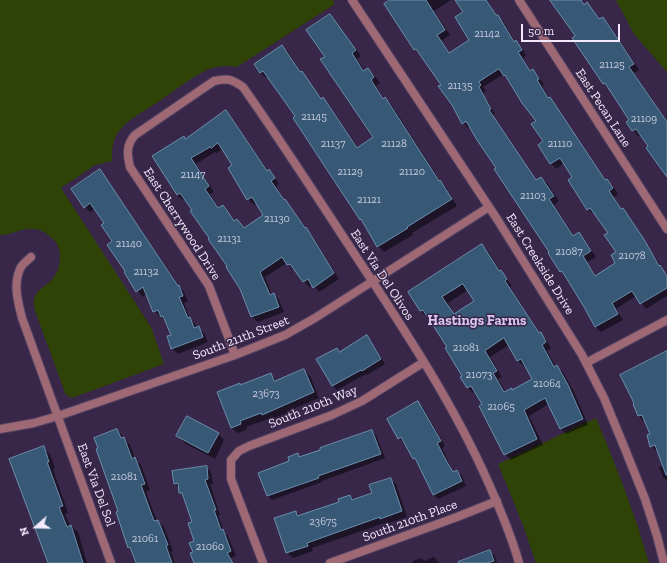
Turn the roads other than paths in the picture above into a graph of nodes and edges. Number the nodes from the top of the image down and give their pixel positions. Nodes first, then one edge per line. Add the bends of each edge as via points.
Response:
1 (352, 0) edge
2 (519, 0) edge
3 (127, 151) joint
4 (489, 208) junction
5 (667, 229) edge
6 (31, 257) dead end
7 (372, 282) junction
8 (667, 320) edge
9 (235, 355) junction
10 (424, 362) junction
11 (586, 363) junction
12 (58, 416) junction
13 (0, 429) edge
14 (497, 501) junction
15 (111, 563) edge
16 (263, 563) edge
17 (330, 563) edge
18 (519, 563) edge
19 (664, 563) edge

1 - 4 street, East Creekside Drive
2 - 5 street, East Pecan Lane
3 - 7 street, East Via Del Olivos via 130,140 135,135 214,82 231,80 243,87 254,102
3 - 9 street, East Cherrywood Drive via 130,167 210,286
4 - 7 street, South 211th Street
4 - 11 street, East Creekside Drive
6 - 12 street, East Via Del Sol via 20,268 16,281 17,298
7 - 9 street, South 211th Street via 303,326
7 - 10 street, East Via Del Olivos
8 - 11 street
9 - 12 street, South 211th Street
10 - 14 street, East Via Del Olivos via 444,393
10 - 16 street, South 210th Way via 362,401 249,446 239,451 231,460 231,479
11 - 19 street, East Creekside Drive via 604,398 636,477
12 - 13 street, South 211th Street
12 - 15 street, East Via Del Sol
14 - 17 street, South 210th Place
14 - 18 street, East Via Del Olivos

